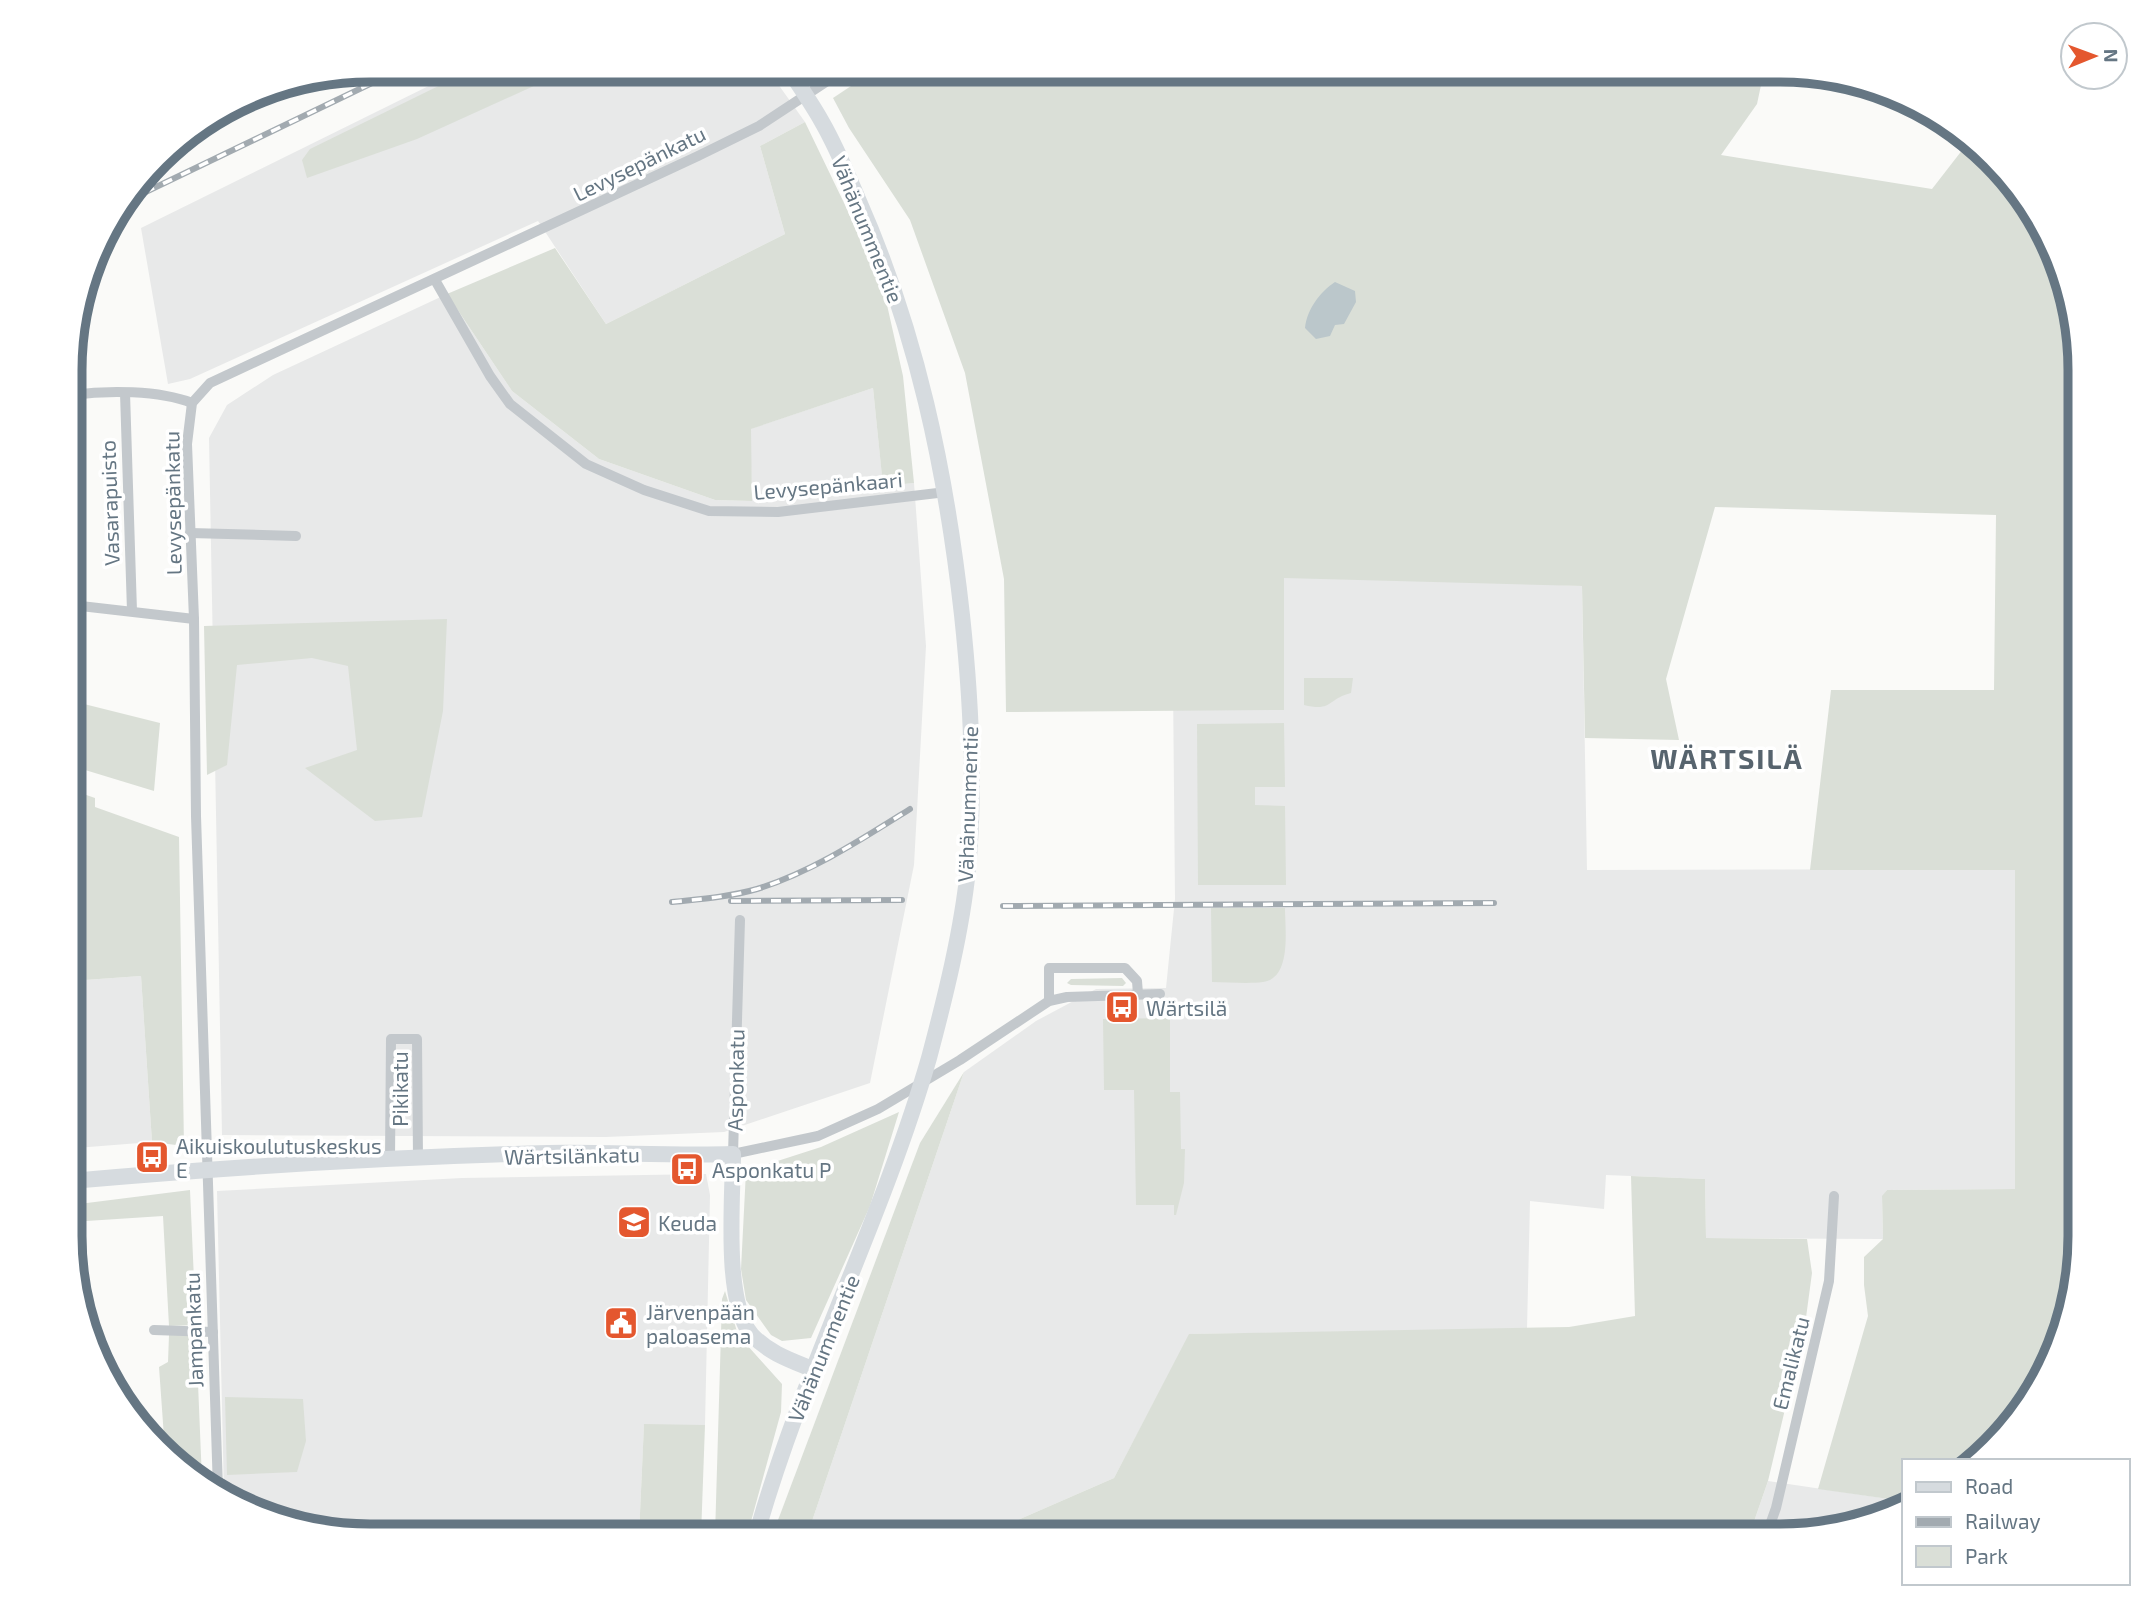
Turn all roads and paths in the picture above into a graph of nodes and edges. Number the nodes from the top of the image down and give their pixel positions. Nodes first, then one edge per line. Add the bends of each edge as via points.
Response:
1 (797, 82) edge
2 (826, 82) edge
3 (435, 279) junction
4 (125, 393) junction
5 (82, 395) edge
6 (192, 403) junction
7 (946, 492) junction
8 (190, 533) junction
9 (296, 536) dead end
10 (82, 606) edge
11 (132, 611) junction
12 (194, 619) junction
13 (740, 920) dead end
14 (1138, 994) junction
15 (1160, 994) dead end
16 (1049, 1001) junction
17 (733, 1154) junction
18 (390, 1159) junction
19 (418, 1159) junction
20 (207, 1169) junction
21 (82, 1180) edge
22 (1833, 1196) dead end
23 (154, 1330) dead end
24 (213, 1332) junction
25 (812, 1369) junction
26 (218, 1480) edge
27 (760, 1524) edge
28 (1770, 1524) edge

1 - 7 main road, Vähänummentie via 823,124 884,257 914,353
2 - 3 street, Levysepänkatu via 759,126
3 - 6 street, Levysepänkatu via 210,383
3 - 7 street, Levysepänkaari via 510,404 586,464 644,490 709,511 778,512
4 - 5 street
4 - 6 street via 174,396
4 - 11 street, Vasarapuisto
6 - 8 street, Levysepänkatu via 187,444
7 - 25 main road, Vähänummentie via 968,672 968,870 948,985 928,1061 880,1206
8 - 9 street
8 - 12 street, Levysepänkatu
10 - 11 street
11 - 12 street
12 - 20 street, Levysepänkatu
13 - 17 street, Asponkatu
14 - 15 street, Wärtsilänkatu
14 - 16 street, Wärtsilänkatu
14 - 16 street via 1137,981 1125,968 1049,968
16 - 17 street, Wärtsilänkatu via 878,1110 818,1136
17 - 19 main road, Wärtsilänkatu via 549,1153
17 - 25 main road, Asponkatu via 732,1270 737,1302 750,1333 771,1352
18 - 19 main road, Wärtsilänkatu
18 - 19 street, Pikikatu via 391,1039 417,1039
18 - 20 main road, Wärtsilänkatu
20 - 21 main road, Wärtsilänkatu
20 - 24 street, Jampankatu
22 - 28 street, Emalikatu via 1829,1281
23 - 24 street
24 - 26 street, Jampankatu
25 - 27 main road, Vähänummentie

